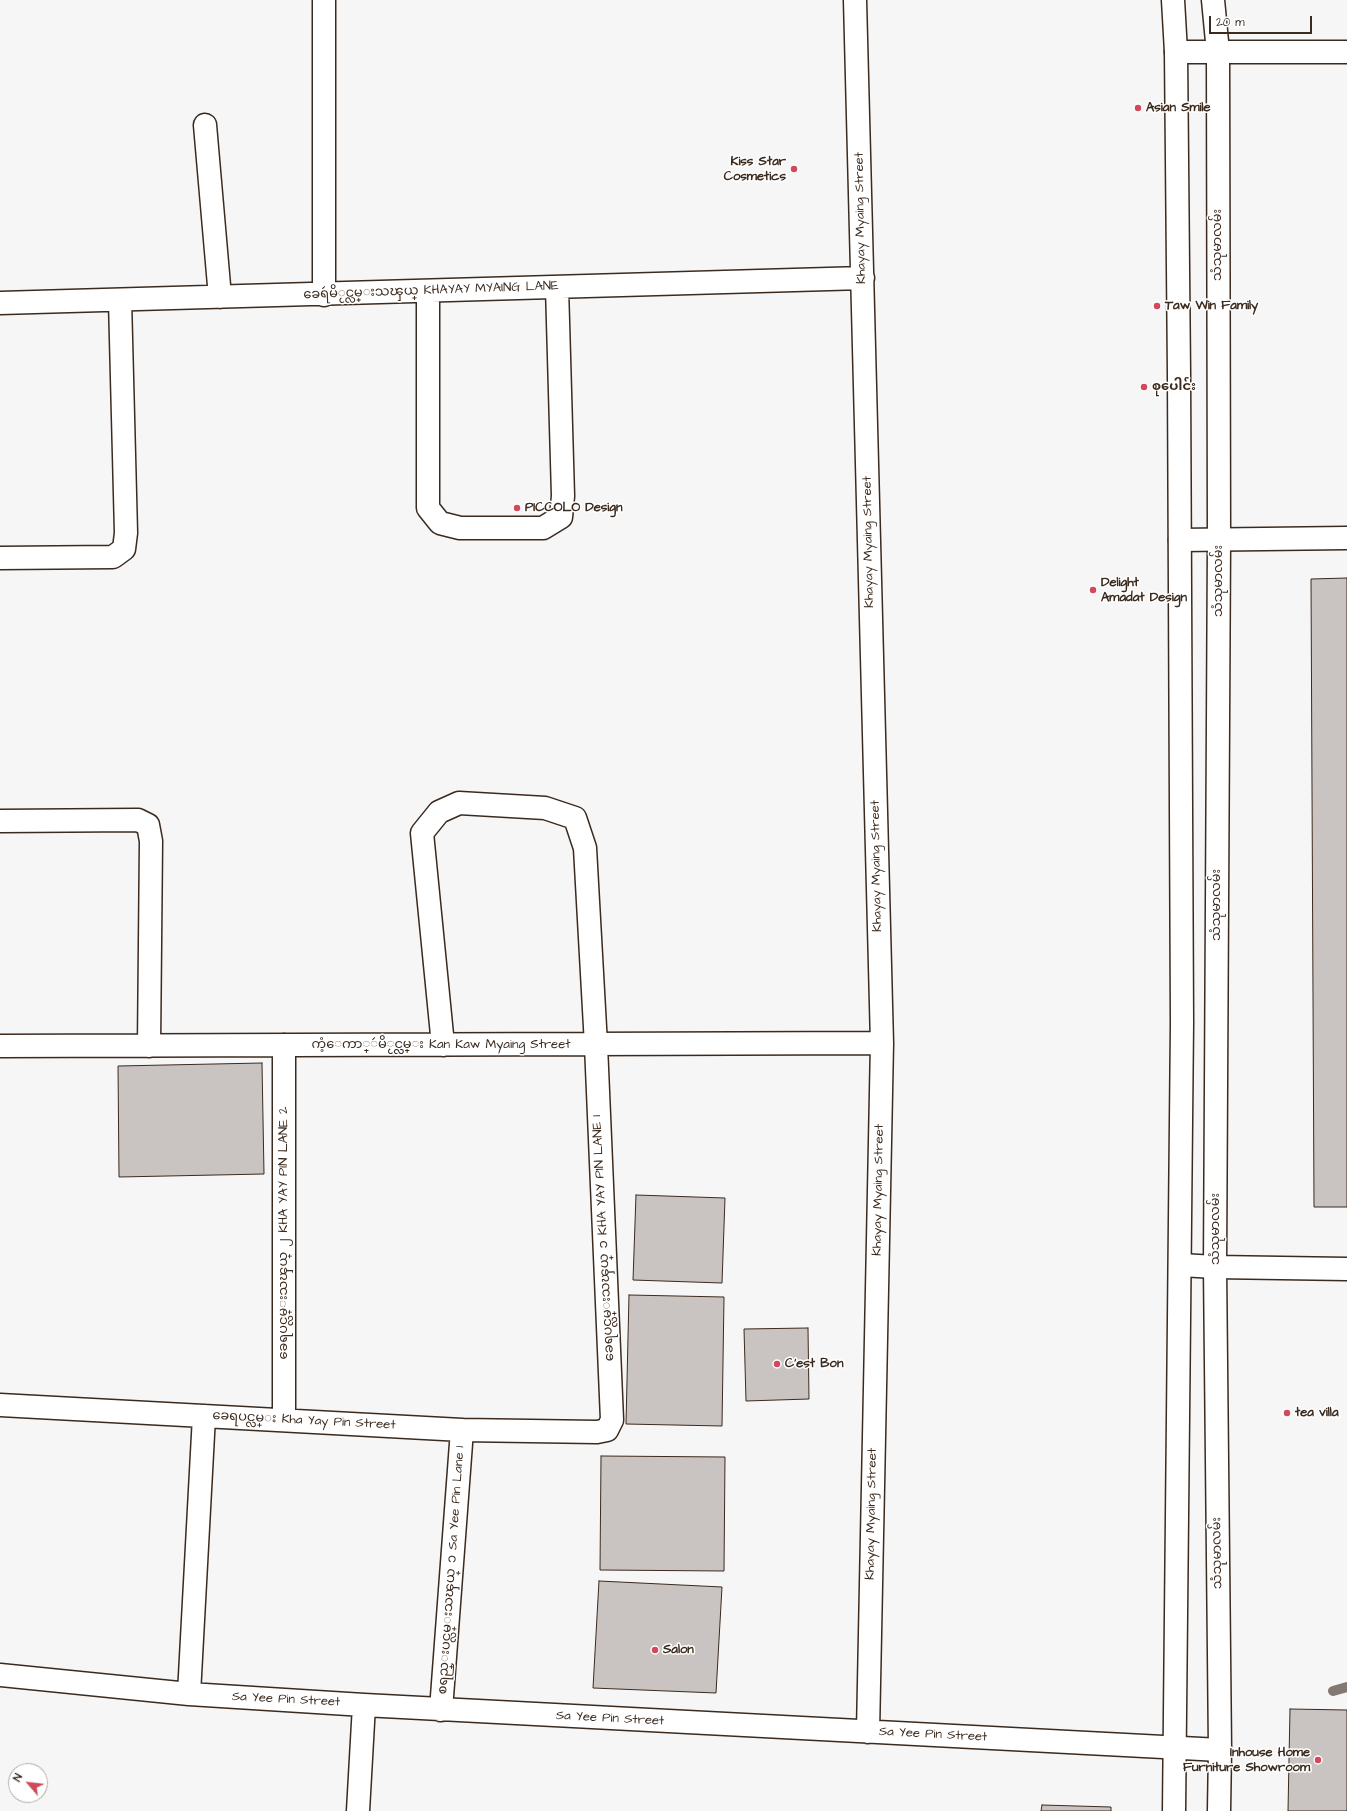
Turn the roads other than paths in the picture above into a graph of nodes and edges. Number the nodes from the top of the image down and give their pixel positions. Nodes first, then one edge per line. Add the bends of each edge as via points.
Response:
1 (324, 0) edge
2 (855, 0) edge
3 (1173, 0) edge
4 (1213, 0) edge
5 (1176, 52) junction
6 (1218, 52) junction
7 (1347, 52) edge
8 (206, 125) dead end
9 (863, 278) junction
10 (557, 287) junction
11 (428, 291) junction
12 (324, 295) junction
13 (220, 297) junction
14 (120, 300) junction
15 (0, 303) edge
16 (1347, 538) edge
17 (1180, 540) junction
18 (1219, 540) junction
19 (0, 558) edge
20 (0, 820) edge
21 (882, 1044) junction
22 (284, 1045) junction
23 (443, 1045) junction
24 (596, 1045) junction
25 (0, 1046) edge
26 (149, 1046) junction
27 (1181, 1265) junction
28 (1215, 1268) junction
29 (1347, 1269) edge
30 (0, 1405) edge
31 (204, 1416) junction
32 (284, 1420) junction
33 (462, 1430) junction
34 (607, 1430) joint
35 (0, 1675) edge
36 (189, 1694) junction
37 (364, 1705) junction
38 (441, 1710) junction
39 (868, 1732) junction
40 (1175, 1747) junction
41 (1220, 1750) junction
42 (358, 1811) edge
43 (1174, 1811) edge
44 (1219, 1811) edge

1 - 12 street
2 - 9 street, Khayay Myaing Street
3 - 5 street
4 - 6 street, သံသုမာလမ်း
5 - 6 street
5 - 17 street
6 - 7 street
6 - 18 street, သံသုမာလမ်း
8 - 13 street
9 - 10 street, ခေရဴမိႂင္လမ္းသၾယ္ KHAYAY MYAING LANE
9 - 21 street, Khayay Myaing Street
10 - 11 street, ခေရဴမိႂင္လမ္းသၾယ္ KHAYAY MYAING LANE
10 - 11 street via 563,496 561,517 543,528 460,528 440,523 428,508
11 - 12 street, ခေရဴမိႂင္လမ္းသၾယ္ KHAYAY MYAING LANE
12 - 13 street, ခေရဴမိႂင္လမ္းသၾယ္ KHAYAY MYAING LANE
13 - 14 street, ခေရဴမိႂင္လမ္းသၾယ္ KHAYAY MYAING LANE
14 - 15 street, ခေရဴမိႂင္လမ္းသၾယ္ KHAYAY MYAING LANE
14 - 19 street via 126,533 124,549 113,558
16 - 18 street
17 - 18 street
17 - 27 street
18 - 28 street, သံသုမာလမ်း
20 - 26 street via 138,820 148,824 151,841
21 - 24 street, ကံ့ေကာ္ဴမိႂင္လမ္း Kan Kaw Myaing Street
21 - 39 street, Khayay Myaing Street
22 - 23 street, ကံ့ေကာ္ဴမိႂင္လမ္း Kan Kaw Myaing Street
22 - 26 street, ကံ့ေကာ္ဴမိႂင္လမ္း Kan Kaw Myaing Street
22 - 32 street, ခေရပင္လမ္းသၾယ္ ၂ KHA YAY PIN LANE 2
23 - 24 street, ကံ့ေကာ္ဴမိႂင္လမ္း Kan Kaw Myaing Street
23 - 24 street, ခေရပင္လမ္းသၾယ္ ၁ KHA YAY PIN LANE 1 via 422,833 439,812 459,803 545,808 574,818 585,848
24 - 34 street, ခေရပင္လမ္းသၾယ္ ၁ KHA YAY PIN LANE 1 via 612,1420
25 - 26 street, ကံ့ေကာ္ဴမိႂင္လမ္း Kan Kaw Myaing Street
27 - 28 street
27 - 40 street
28 - 29 street
28 - 41 street, သံသုမာလမ်း
30 - 31 street, ခေရပင္လမ္း Kha Yay Pin Street
31 - 32 street, ခေရပင္လမ္း Kha Yay Pin Street
31 - 36 street
32 - 33 street, ခေရပင္လမ္း Kha Yay Pin Street
33 - 34 street, ခေရပင္လမ္း Kha Yay Pin Street
33 - 38 street, စရည္းပင္လမ္းသၾယ္ ၁ Sa Yee Pin Lane 1
35 - 36 street, Sa Yee Pin Street
36 - 37 street, Sa Yee Pin Street
37 - 38 street, Sa Yee Pin Street
37 - 42 street
38 - 39 street, Sa Yee Pin Street
39 - 40 street, Sa Yee Pin Street
40 - 41 street, Sa Yee Pin Street
40 - 43 street
41 - 44 street, သံသုမာလမ်း

